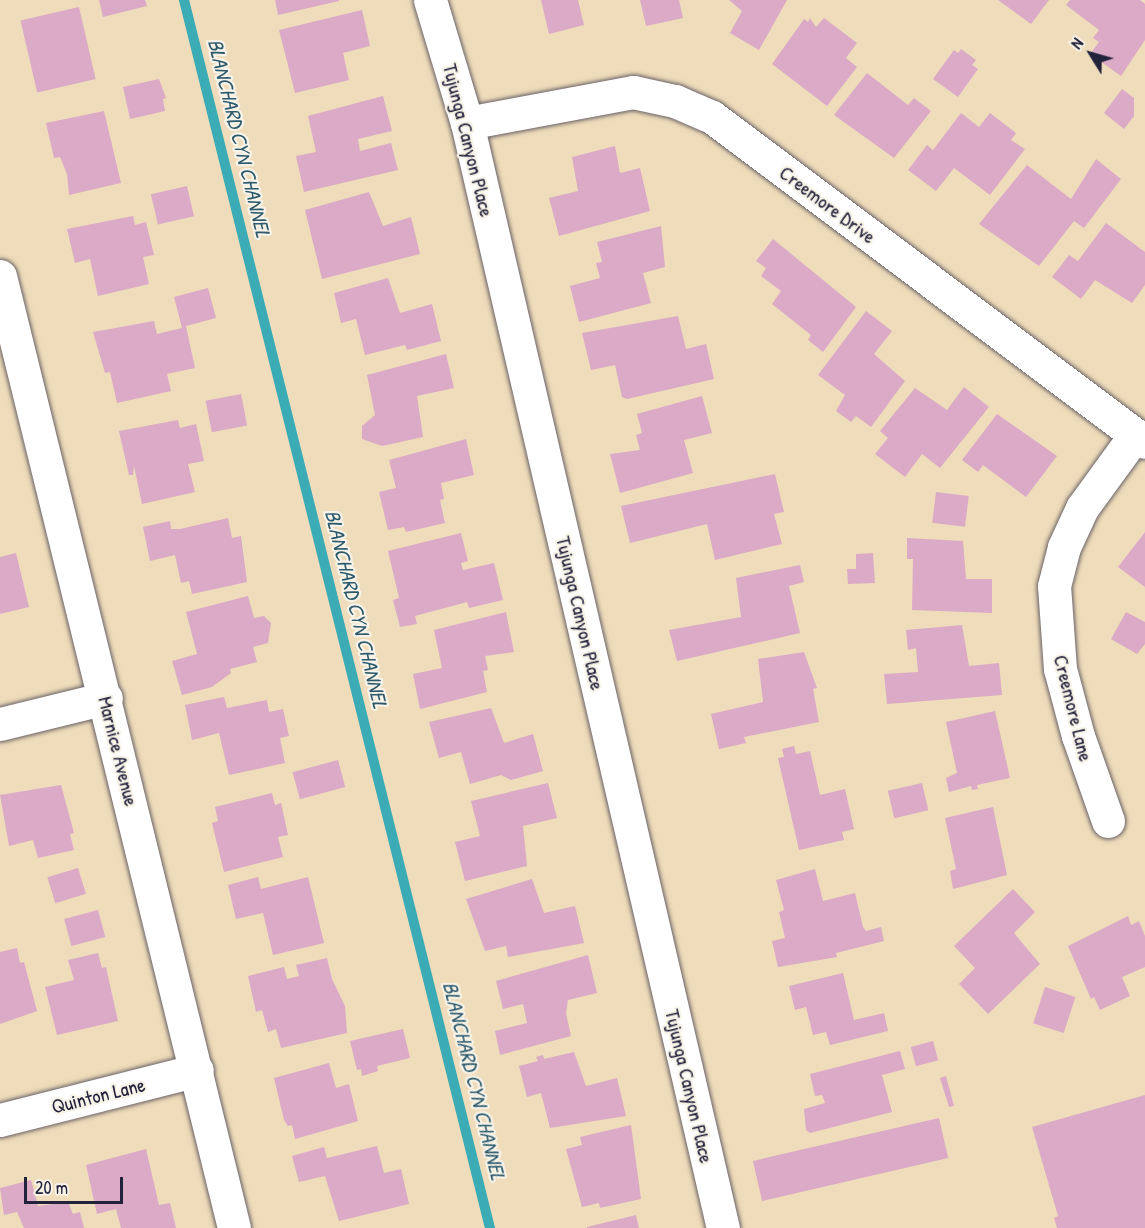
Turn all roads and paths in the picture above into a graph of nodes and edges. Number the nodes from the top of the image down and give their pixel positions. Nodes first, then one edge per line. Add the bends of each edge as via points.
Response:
1 (430, 0) edge
2 (467, 123) junction
3 (0, 276) edge
4 (5, 316) edge
5 (1140, 439) edge
6 (106, 698) junction
7 (0, 724) edge
8 (1107, 821) dead end
9 (196, 1070) junction
10 (0, 1120) edge
11 (234, 1228) edge
12 (723, 1228) edge

1 - 2 street, Tujunga Canyon Place
2 - 5 street, Creemore Drive via 633,92 675,101 712,117
2 - 12 street, Tujunga Canyon Place
3 - 4 street, Marnice Avenue
4 - 6 street, Marnice Avenue
5 - 8 street, Creemore Lane via 1082,508 1064,547 1054,586 1060,669
6 - 7 street
6 - 9 street, Marnice Avenue
9 - 10 street, Quinton Lane
9 - 11 street, Marnice Avenue

